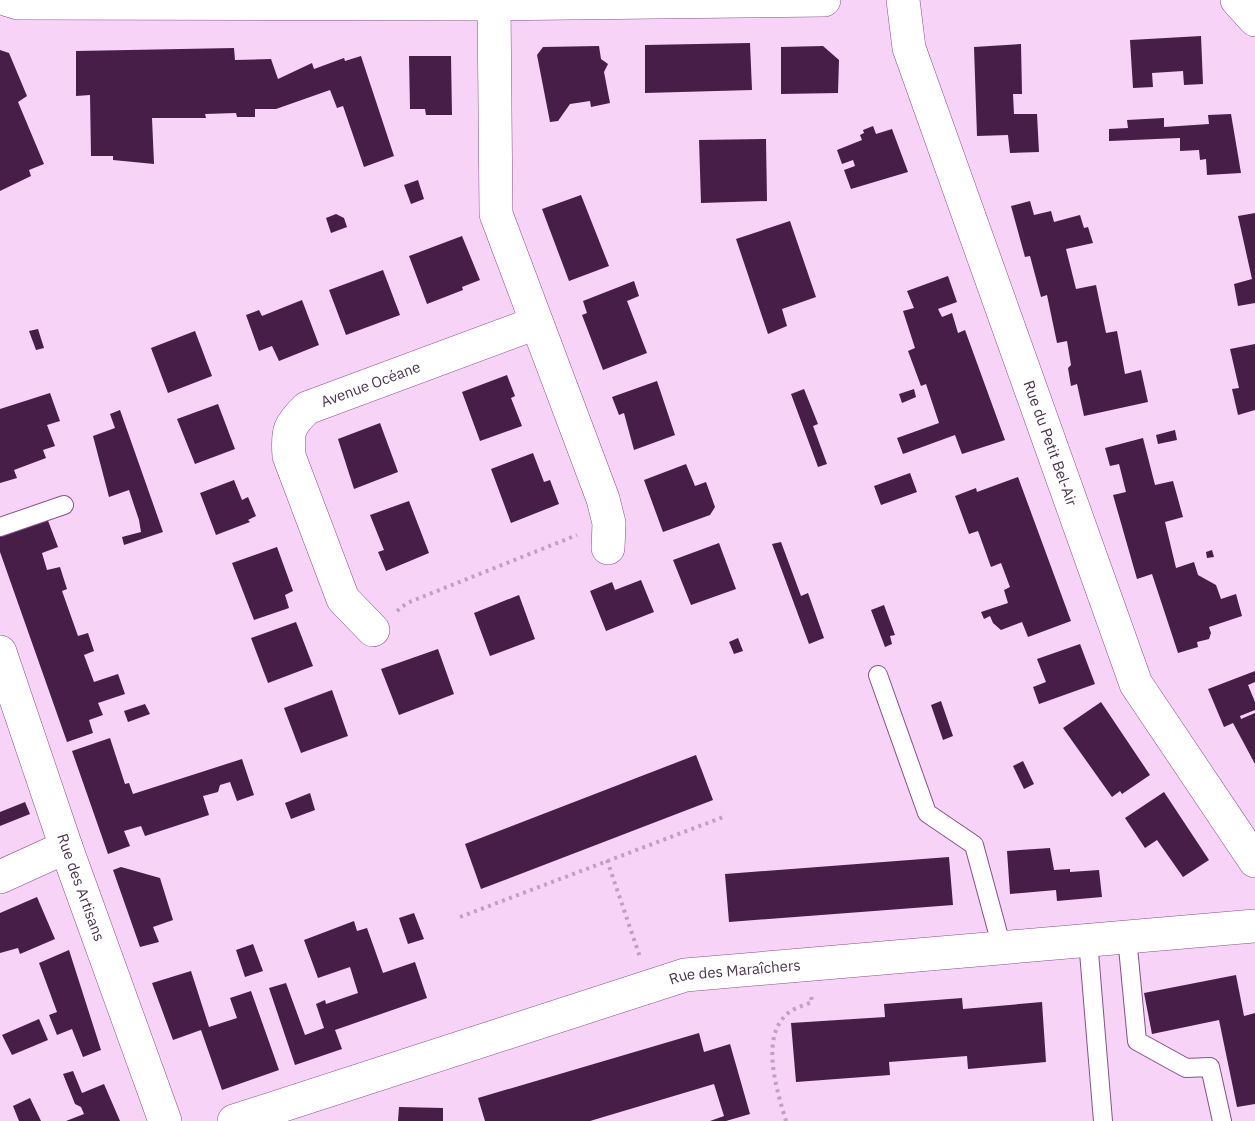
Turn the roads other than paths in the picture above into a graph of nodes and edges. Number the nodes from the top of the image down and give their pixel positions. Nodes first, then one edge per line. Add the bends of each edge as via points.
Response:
1 (8, 0) edge
2 (824, 0) edge
3 (903, 0) edge
4 (1237, 0) edge
5 (494, 4) junction
6 (1255, 20) edge
7 (536, 323) junction
8 (64, 505) dead end
9 (0, 526) edge
10 (609, 536) road end
11 (373, 630) road end
12 (0, 652) edge
13 (878, 675) dead end
14 (66, 847) junction
15 (1255, 861) edge
16 (0, 877) edge
17 (1255, 926) edge
18 (1127, 937) junction
19 (1088, 940) junction
20 (1002, 948) junction
21 (165, 1121) edge
22 (234, 1121) edge
23 (1103, 1121) edge
24 (1222, 1121) edge

1 - 5 street
2 - 5 street
3 - 15 street, Rue du Petit Bel-Air via 909,48 1136,684
4 - 6 street
5 - 7 street via 496,214
7 - 10 street via 603,499
7 - 11 street, Avenue Océane via 307,408 294,420 287,435 289,456 343,599
8 - 9 lane
12 - 14 street, Rue des Artisans
13 - 20 lane via 927,813 974,845
14 - 16 street
14 - 21 street, Rue des Artisans
17 - 18 street, Rue des Maraîchers
18 - 19 street, Rue des Maraîchers
18 - 24 lane via 1137,1041 1186,1068 1210,1067
19 - 20 street, Rue des Maraîchers
19 - 23 lane
20 - 22 street, Rue des Maraîchers via 685,975

